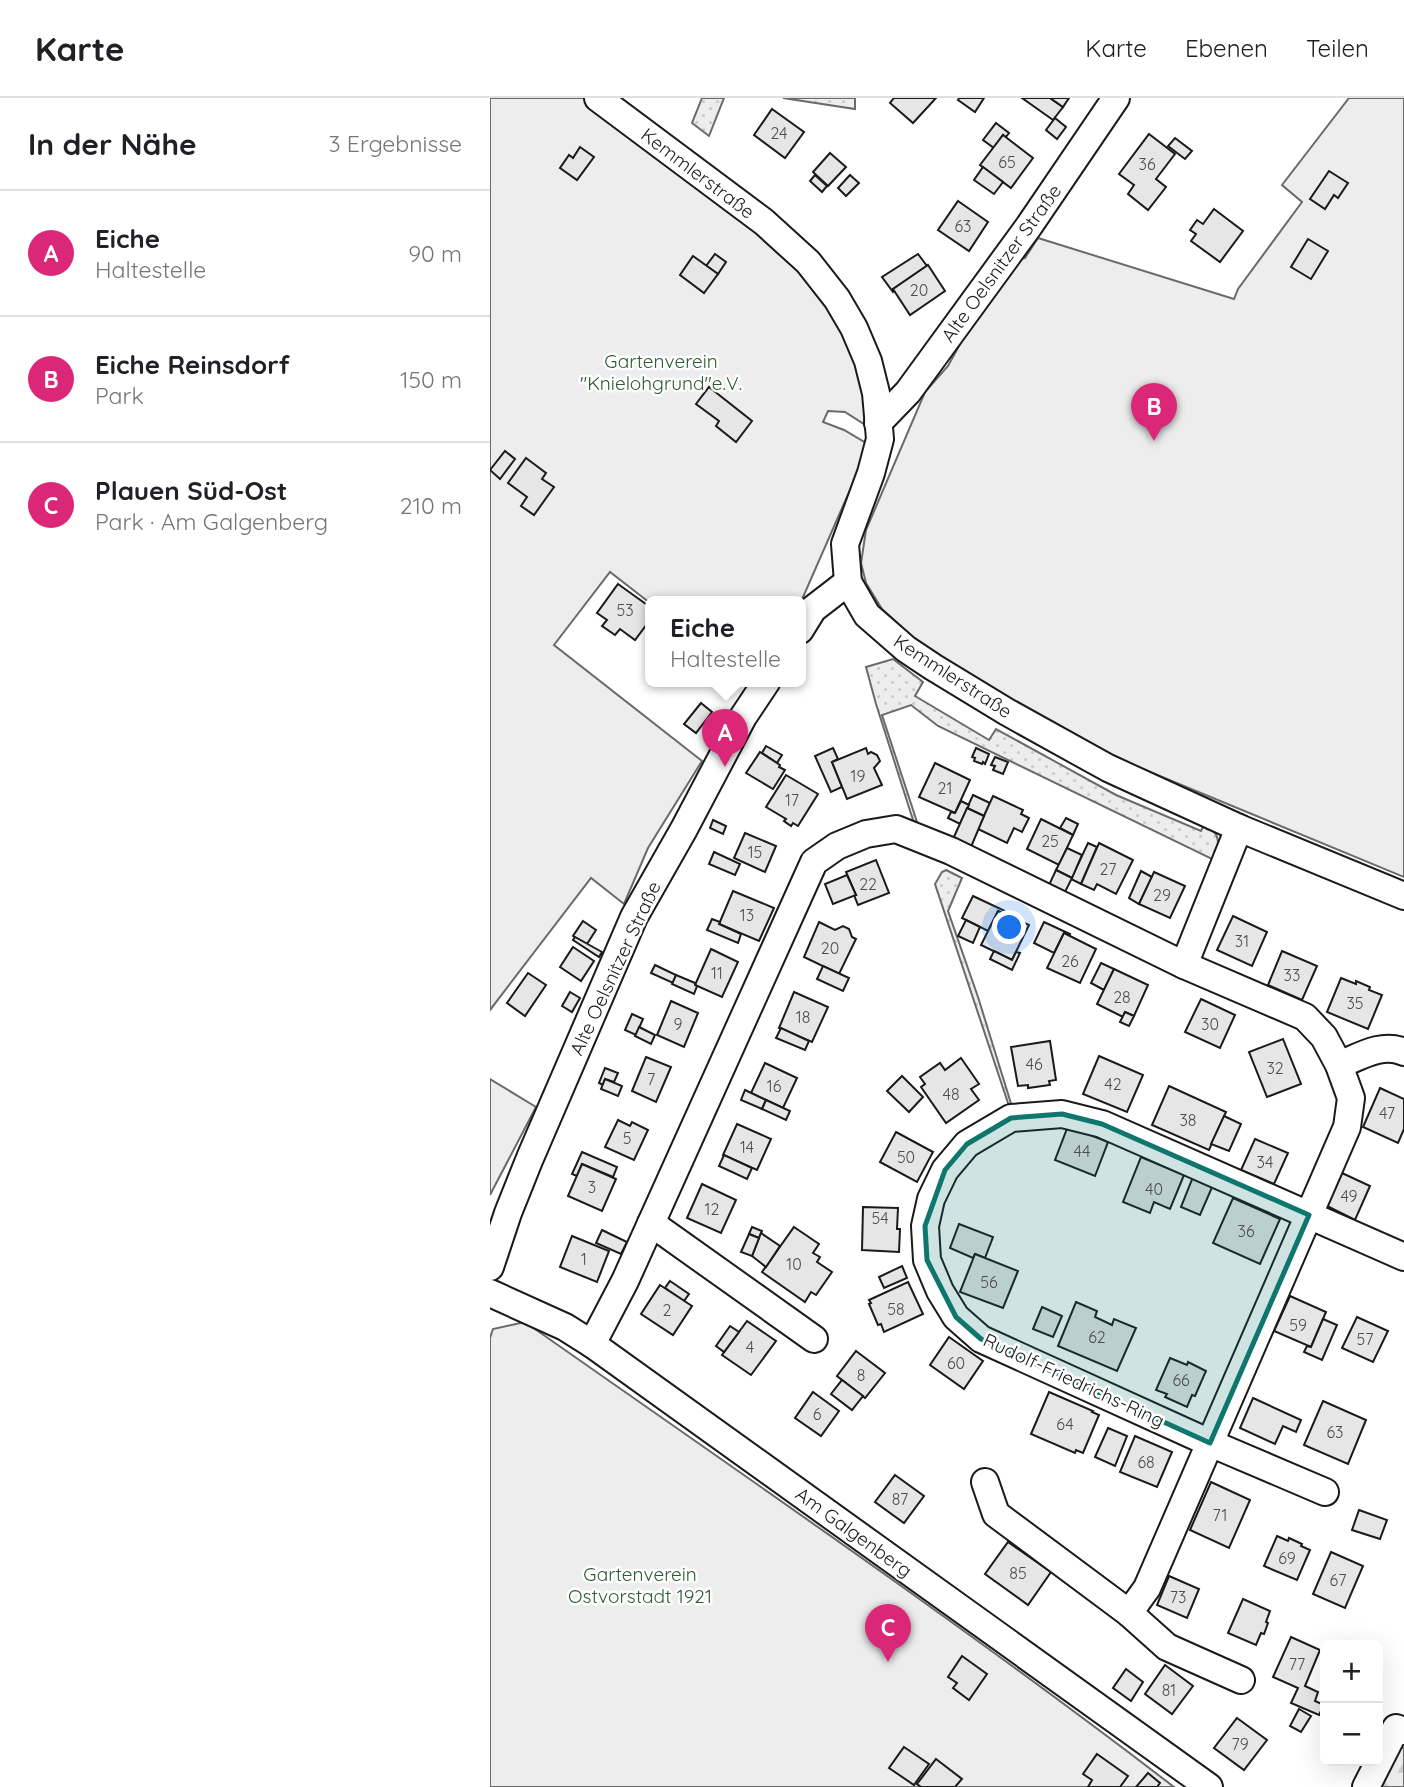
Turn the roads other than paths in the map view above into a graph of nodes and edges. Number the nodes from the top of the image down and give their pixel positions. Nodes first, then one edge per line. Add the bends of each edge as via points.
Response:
1 (598, 98) edge
2 (1116, 98) edge
3 (878, 423) junction
4 (848, 582) junction
5 (806, 620) edge
6 (763, 687) edge
7 (1239, 828) junction
8 (1404, 895) edge
9 (1185, 965) junction
10 (1404, 1052) edge
11 (1339, 1065) junction
12 (1309, 1215) junction
13 (651, 1223) junction
14 (1404, 1257) edge
15 (490, 1267) edge
16 (490, 1293) edge
17 (814, 1339) dead end
18 (592, 1344) junction
19 (1210, 1443) junction
20 (985, 1482) dead end
21 (1325, 1492) dead end
22 (1129, 1613) junction
23 (1241, 1680) dead end
24 (1404, 1731) edge
25 (1209, 1787) edge
26 (1366, 1787) edge

1 - 3 street, Kemmlerstraße via 764,222 808,262 854,328 876,393
2 - 3 street, Alte Oelsnitzer Straße via 908,392
3 - 4 street, Kemmlerstraße via 880,439 871,473 845,544
4 - 5 street via 813,609
4 - 7 street, Kemmlerstraße via 867,615 933,667 1108,768
6 - 15 street, Alte Oelsnitzer Straße via 634,917 530,1158
7 - 8 street, Kemmlerstraße
7 - 9 street
9 - 11 street via 1306,1017 1324,1037
9 - 13 street via 951,851 896,829 866,834 837,846 814,862
10 - 11 street via 1374,1050
11 - 12 street via 1351,1098 1346,1127
12 - 14 street, Rudolf-Friedrichs-Ring
12 - 19 street
12 - 19 street, Rudolf-Friedrichs-Ring via 1102,1124 1062,1114 1011,1118 967,1144 931,1199 925,1226 927,1260 956,1317 981,1339
13 - 17 street
13 - 18 street
16 - 18 street, Am Galgenberg
18 - 25 street, Am Galgenberg
19 - 21 street, Rudolf-Friedrichs-Ring
19 - 22 street via 1147,1588
20 - 22 street via 996,1514
22 - 23 street via 1167,1647
24 - 26 street via 1396,1728

